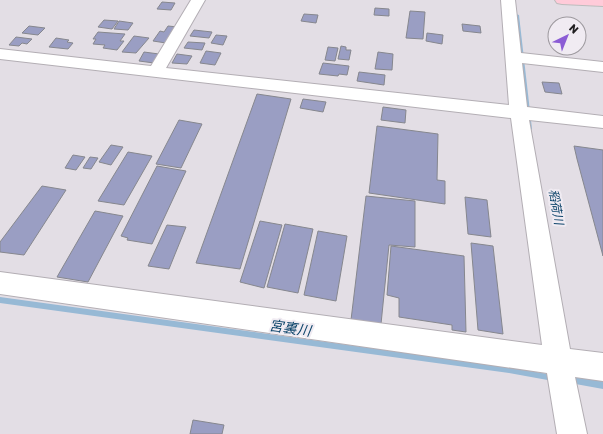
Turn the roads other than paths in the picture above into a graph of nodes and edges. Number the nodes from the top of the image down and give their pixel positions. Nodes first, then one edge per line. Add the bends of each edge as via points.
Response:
1 (198, 0) edge
2 (508, 0) edge
3 (562, 0) edge
4 (603, 2) edge
5 (0, 54) edge
6 (515, 57) junction
7 (603, 67) edge
8 (156, 71) junction
9 (523, 113) junction
10 (603, 122) edge
11 (0, 283) edge
12 (559, 361) junction
13 (602, 367) edge
14 (572, 434) edge

1 - 8 street
2 - 6 street
3 - 4 main road
5 - 8 street
6 - 7 street
6 - 9 street
8 - 9 street
9 - 10 street
9 - 12 street
11 - 12 street
12 - 13 street
12 - 14 street

